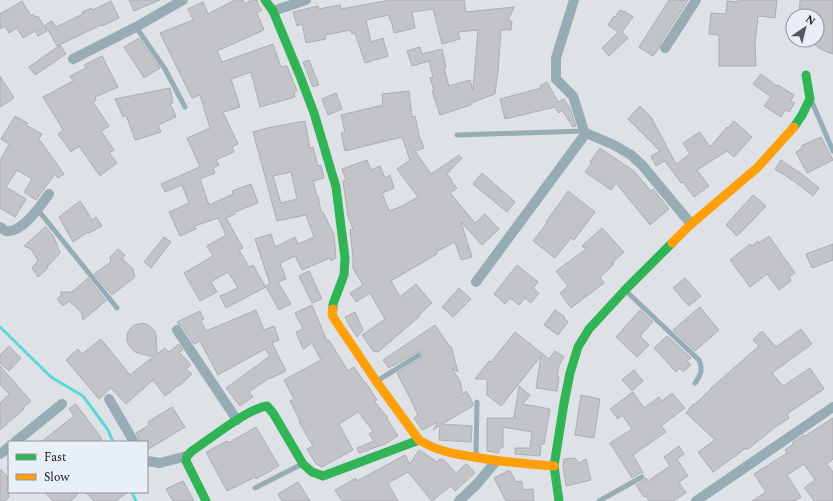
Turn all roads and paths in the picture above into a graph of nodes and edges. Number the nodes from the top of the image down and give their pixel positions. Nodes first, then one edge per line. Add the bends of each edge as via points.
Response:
1 (184, 0) edge
2 (265, 0) edge
3 (306, 0) edge
4 (574, 0) edge
5 (696, 0) edge
6 (273, 11) junction
7 (136, 27) junction
8 (665, 48) dead end
9 (73, 59) dead end
10 (806, 75) dead end
11 (810, 99) junction
12 (185, 107) dead end
13 (585, 132) junction
14 (457, 135) dead end
15 (833, 151) edge
16 (49, 194) dead end
17 (38, 210) junction
18 (691, 224) junction
19 (0, 228) edge
20 (476, 282) dead end
21 (625, 290) junction
22 (117, 308) dead end
23 (177, 330) dead end
24 (419, 355) dead end
25 (376, 381) junction
26 (695, 383) dead end
27 (109, 399) dead end
28 (477, 402) dead end
29 (62, 404) dead end
30 (833, 407) edge
31 (237, 420) junction
32 (419, 440) junction
33 (16, 441) edge
34 (133, 441) edge
35 (8, 448) edge
36 (0, 454) edge
37 (187, 456) junction
38 (476, 458) junction
39 (148, 461) edge
40 (496, 461) junction
41 (303, 464) junction
42 (554, 466) junction
43 (642, 477) dead end
44 (255, 488) dead end
45 (206, 501) edge
46 (459, 501) edge
47 (559, 501) edge
48 (599, 501) edge
49 (696, 501) edge

1 - 7 street
2 - 6 street
3 - 6 street
4 - 13 street via 556,58 556,79 573,96
5 - 8 street
6 - 25 street via 314,113 336,187 345,258 344,275 333,304 332,315
7 - 9 street
7 - 12 lane via 165,69
10 - 11 street
11 - 15 lane
11 - 18 street via 792,131 757,168
13 - 14 lane
13 - 18 street via 631,155
13 - 20 street
16 - 17 street
17 - 19 street via 16,229 6,231
17 - 22 lane
18 - 21 street
21 - 26 lane via 699,360 702,370
21 - 42 street via 589,329 578,347 570,373
23 - 31 street
24 - 25 lane
25 - 32 street
27 - 34 street
28 - 38 lane
29 - 33 street
30 - 49 street
31 - 37 street
31 - 41 street via 260,406 267,406
32 - 38 street via 429,446
32 - 41 street via 323,476 309,470
35 - 36 street
37 - 39 street via 160,463
37 - 45 street via 186,461
38 - 40 street
40 - 42 street
40 - 46 street
41 - 44 lane
42 - 47 street
43 - 48 lane

